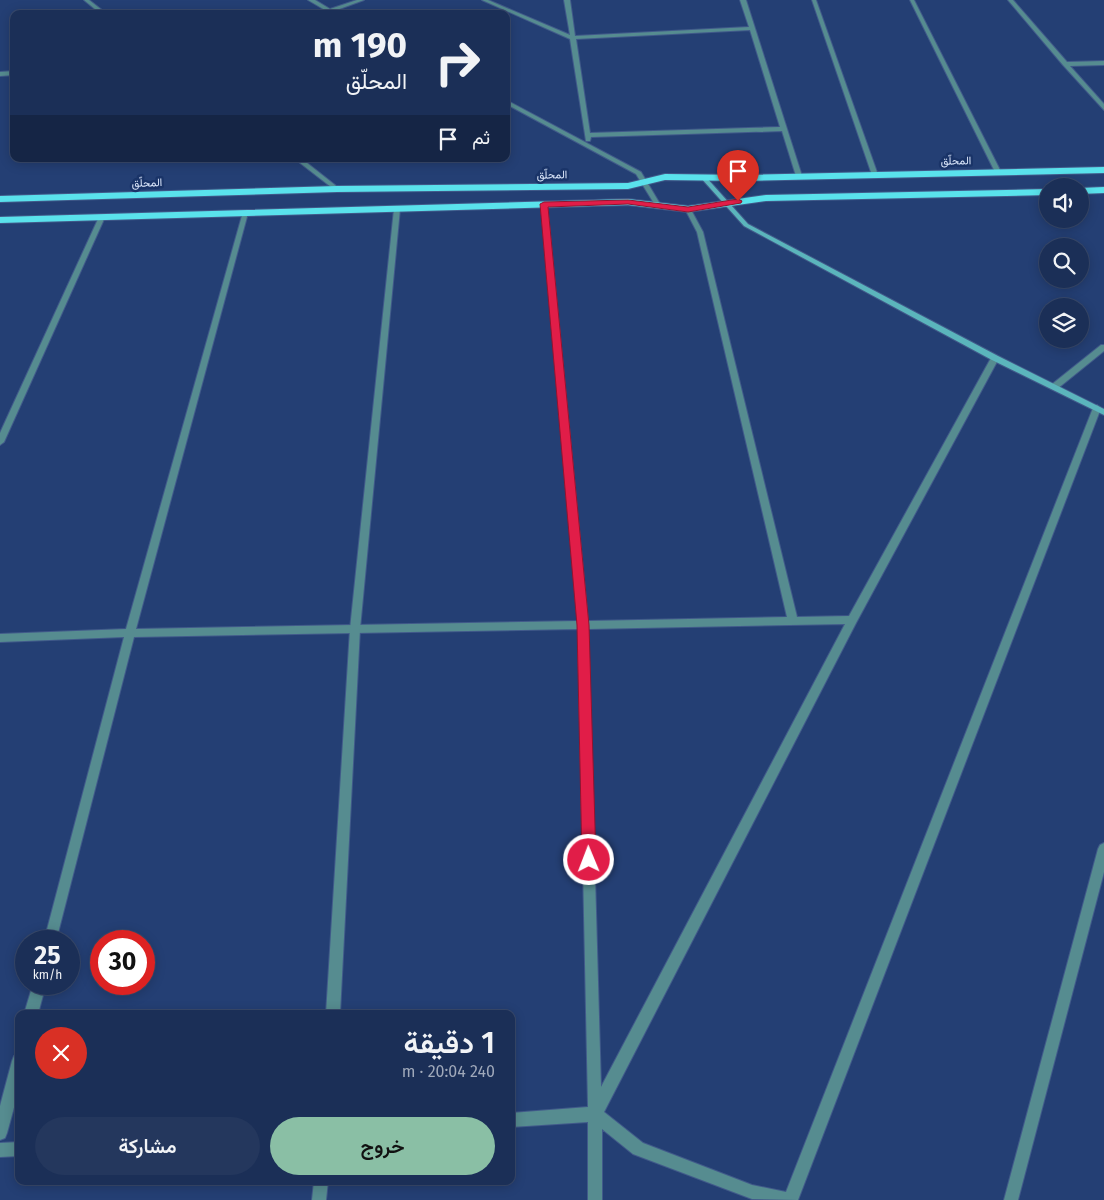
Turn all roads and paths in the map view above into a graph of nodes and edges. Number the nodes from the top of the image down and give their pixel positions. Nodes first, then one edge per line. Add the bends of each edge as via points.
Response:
1 (86, 0) edge
2 (311, 0) edge
3 (362, 0) edge
4 (484, 0) edge
5 (567, 0) edge
6 (743, 0) edge
7 (814, 0) edge
8 (912, 0) edge
9 (1010, 0) edge
10 (100, 10) edge
11 (327, 10) edge
12 (332, 10) edge
13 (507, 10) edge
14 (510, 11) edge
15 (752, 28) junction
16 (572, 38) junction
17 (1104, 63) edge
18 (1065, 64) junction
19 (510, 104) edge
20 (1104, 108) edge
21 (784, 129) junction
22 (588, 135) junction
23 (589, 145) junction
24 (302, 162) edge
25 (1104, 170) edge
26 (998, 172) junction
27 (875, 175) junction
28 (799, 176) junction
29 (703, 178) junction
30 (645, 182) junction
31 (337, 189) junction
32 (1104, 190) edge
33 (1089, 191) edge
34 (1039, 192) edge
35 (0, 199) edge
36 (725, 203) junction
37 (544, 204) junction
38 (657, 204) junction
39 (397, 209) junction
40 (688, 209) junction
41 (245, 213) junction
42 (102, 217) junction
43 (0, 220) edge
44 (1104, 347) edge
45 (994, 358) junction
46 (1054, 387) junction
47 (1100, 410) edge
48 (0, 442) edge
49 (852, 620) junction
50 (794, 622) junction
51 (583, 625) junction
52 (355, 629) junction
53 (130, 633) junction
54 (0, 638) edge
55 (1104, 850) edge
56 (53, 930) edge
57 (36, 995) edge
58 (32, 1010) edge
59 (333, 1010) edge
60 (15, 1076) edge
61 (595, 1114) junction
62 (515, 1120) edge
63 (0, 1133) edge
64 (15, 1149) edge
65 (0, 1150) edge
66 (321, 1185) edge
67 (319, 1200) edge
68 (595, 1200) edge
69 (789, 1200) edge
70 (1011, 1200) edge

1 - 10 street
2 - 11 street
3 - 12 street
4 - 13 street
5 - 16 street
6 - 15 street
7 - 27 street
8 - 26 street
9 - 18 street
14 - 16 street
15 - 16 street
15 - 21 street
16 - 22 street
17 - 18 street
18 - 20 street
19 - 23 street
21 - 22 street
21 - 28 street
22 - 23 street
23 - 30 street via 639,173
24 - 31 street
25 - 26 highway, المحلّق
26 - 27 highway, المحلّق
27 - 28 highway, المحلّق
28 - 29 highway, المحلّق
29 - 30 highway, المحلّق via 665,177
29 - 36 main road
30 - 31 highway, المحلّق via 628,186
30 - 38 street
31 - 35 highway, المحلّق
32 - 33 highway
34 - 36 highway via 766,198
36 - 40 highway
36 - 45 main road via 746,225
37 - 38 highway
37 - 39 highway
37 - 51 street
38 - 40 highway
39 - 41 highway
39 - 52 street
40 - 50 street via 700,232
41 - 42 highway
41 - 53 street
42 - 43 highway
42 - 48 street
44 - 46 street
45 - 46 main road
45 - 49 street
46 - 47 main road
47 - 69 street
49 - 50 street
49 - 61 street
50 - 51 street
51 - 52 street
51 - 61 street
52 - 53 street
52 - 59 street
53 - 54 street
53 - 56 street
55 - 70 street
57 - 58 street
60 - 63 street
61 - 62 street
61 - 68 street
61 - 69 street via 638,1149 752,1192
64 - 65 street
66 - 67 street

